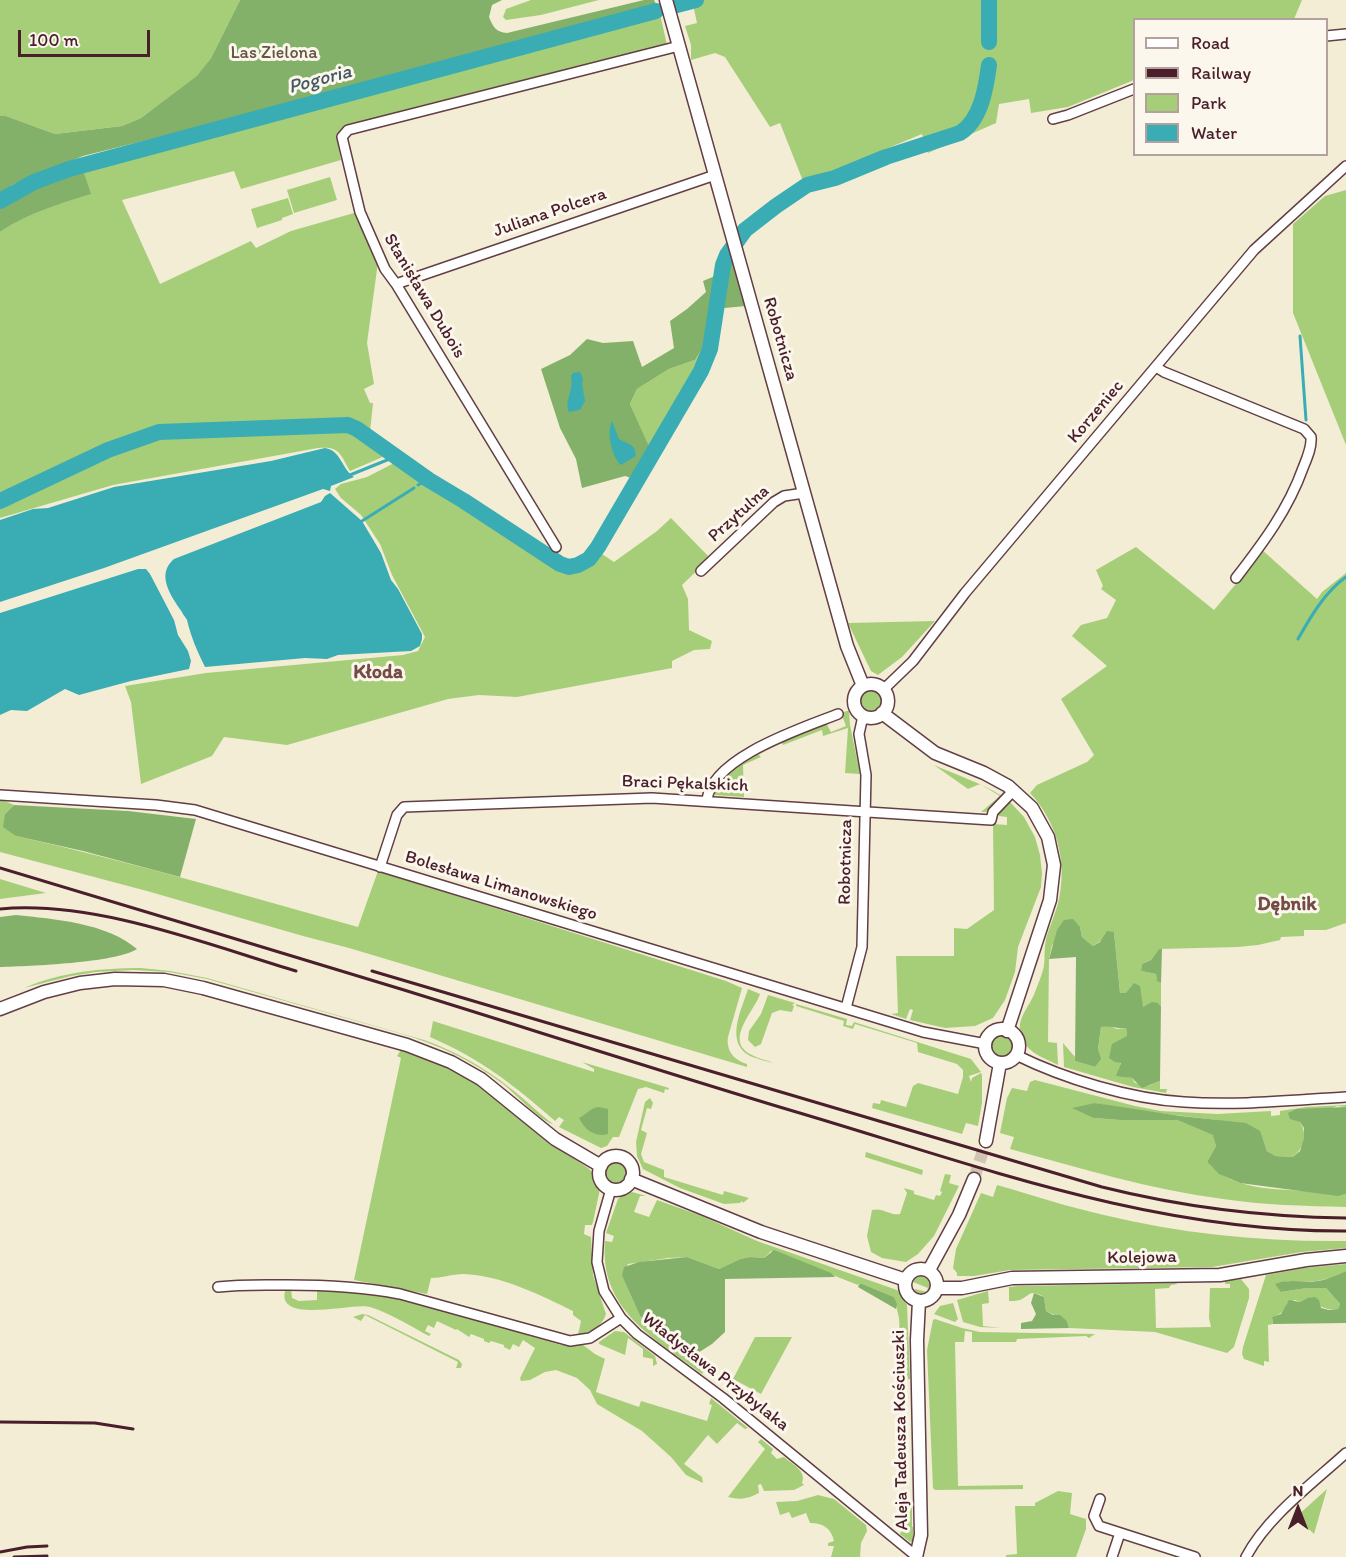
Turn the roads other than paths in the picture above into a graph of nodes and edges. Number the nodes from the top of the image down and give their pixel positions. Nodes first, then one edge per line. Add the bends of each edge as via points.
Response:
1 (666, 0) edge
2 (1346, 34) edge
3 (1328, 36) edge
4 (679, 46) junction
5 (1133, 89) edge
6 (1053, 119) dead end
7 (1346, 166) edge
8 (715, 175) junction
9 (396, 284) junction
10 (1156, 367) junction
11 (804, 493) junction
12 (556, 547) dead end
13 (701, 571) dead end
14 (1236, 578) dead end
15 (863, 686) junction
16 (883, 690) junction
17 (882, 713) junction
18 (838, 714) dead end
19 (863, 716) junction
20 (1014, 790) junction
21 (0, 795) edge
22 (707, 800) junction
23 (866, 810) junction
24 (380, 867) junction
25 (846, 1008) junction
26 (0, 1009) edge
27 (1007, 1030) junction
28 (986, 1044) junction
29 (1016, 1055) junction
30 (1000, 1063) junction
31 (1346, 1097) edge
32 (986, 1141) tunnel mouth
33 (601, 1166) junction
34 (631, 1179) junction
35 (974, 1179) tunnel mouth
36 (611, 1189) junction
37 (1346, 1256) edge
38 (929, 1270) junction
39 (906, 1280) junction
40 (218, 1287) dead end
41 (938, 1288) junction
42 (919, 1301) junction
43 (621, 1318) junction
44 (1346, 1453) edge
45 (1100, 1499) dead end
46 (1120, 1533) junction
47 (916, 1557) edge
48 (1112, 1557) edge
49 (1195, 1557) edge
50 (1246, 1557) edge

1 - 4 street, Robotnicza
2 - 3 street
4 - 8 street, Robotnicza
4 - 9 street, Stanisława Dubois via 345,131 342,141 360,212 385,269
5 - 6 street
7 - 10 street, Korzeniec via 1254,250
8 - 9 street, Juliana Polcera
8 - 11 street, Robotnicza
9 - 12 street, Stanisława Dubois
10 - 14 street via 1304,429 1311,436 1311,447 1289,504
10 - 16 street, Korzeniec via 965,593 913,661
11 - 13 street, Przytulna via 774,501
11 - 15 street, Robotnicza via 846,645
15 - 16 street via 873,684
15 - 19 street via 854,703
16 - 17 street via 887,700
17 - 19 street
17 - 20 street via 934,753 991,776
18 - 22 street via 739,759 712,786
19 - 23 street, Robotnicza via 859,738 866,772
20 - 23 street, Braci Pękalskich via 993,812 991,820
20 - 27 street via 1043,826 1054,875 1047,912
21 - 24 street, Bolesława Limanowskiego via 185,808
22 - 23 street, Braci Pękalskich
22 - 24 street, Braci Pękalskich via 628,798 404,807 397,815
23 - 25 street, Robotnicza via 862,950
24 - 25 street, Bolesława Limanowskiego
25 - 28 street, Bolesława Limanowskiego via 935,1035
26 - 33 street via 50,990 103,980 158,980 203,988 439,1057 481,1079 549,1135
27 - 28 street via 993,1032
27 - 29 street via 1017,1040
28 - 30 street via 988,1055
29 - 30 street
29 - 31 street via 1058,1073 1168,1101 1215,1103
30 - 32 street
33 - 34 street via 611,1157 622,1157 632,1167
33 - 36 street via 600,1178
34 - 36 street via 623,1188
34 - 39 street via 761,1232
35 - 38 street
36 - 43 street via 599,1231 597,1262 604,1291
37 - 41 street, Kolejowa via 1220,1275 1012,1278 962,1288
38 - 39 street via 914,1270
38 - 41 street via 936,1277
39 - 42 street via 908,1294
40 - 43 street, Władysława Przybylaka via 315,1285 377,1290 570,1341 590,1338
41 - 42 street via 930,1299
42 - 47 street, Aleja Tadeusza Kościuszki via 921,1535
43 - 47 street, Władysława Przybylaka
44 - 50 street via 1281,1514
45 - 46 street via 1094,1516 1099,1526
46 - 48 street
46 - 49 street

